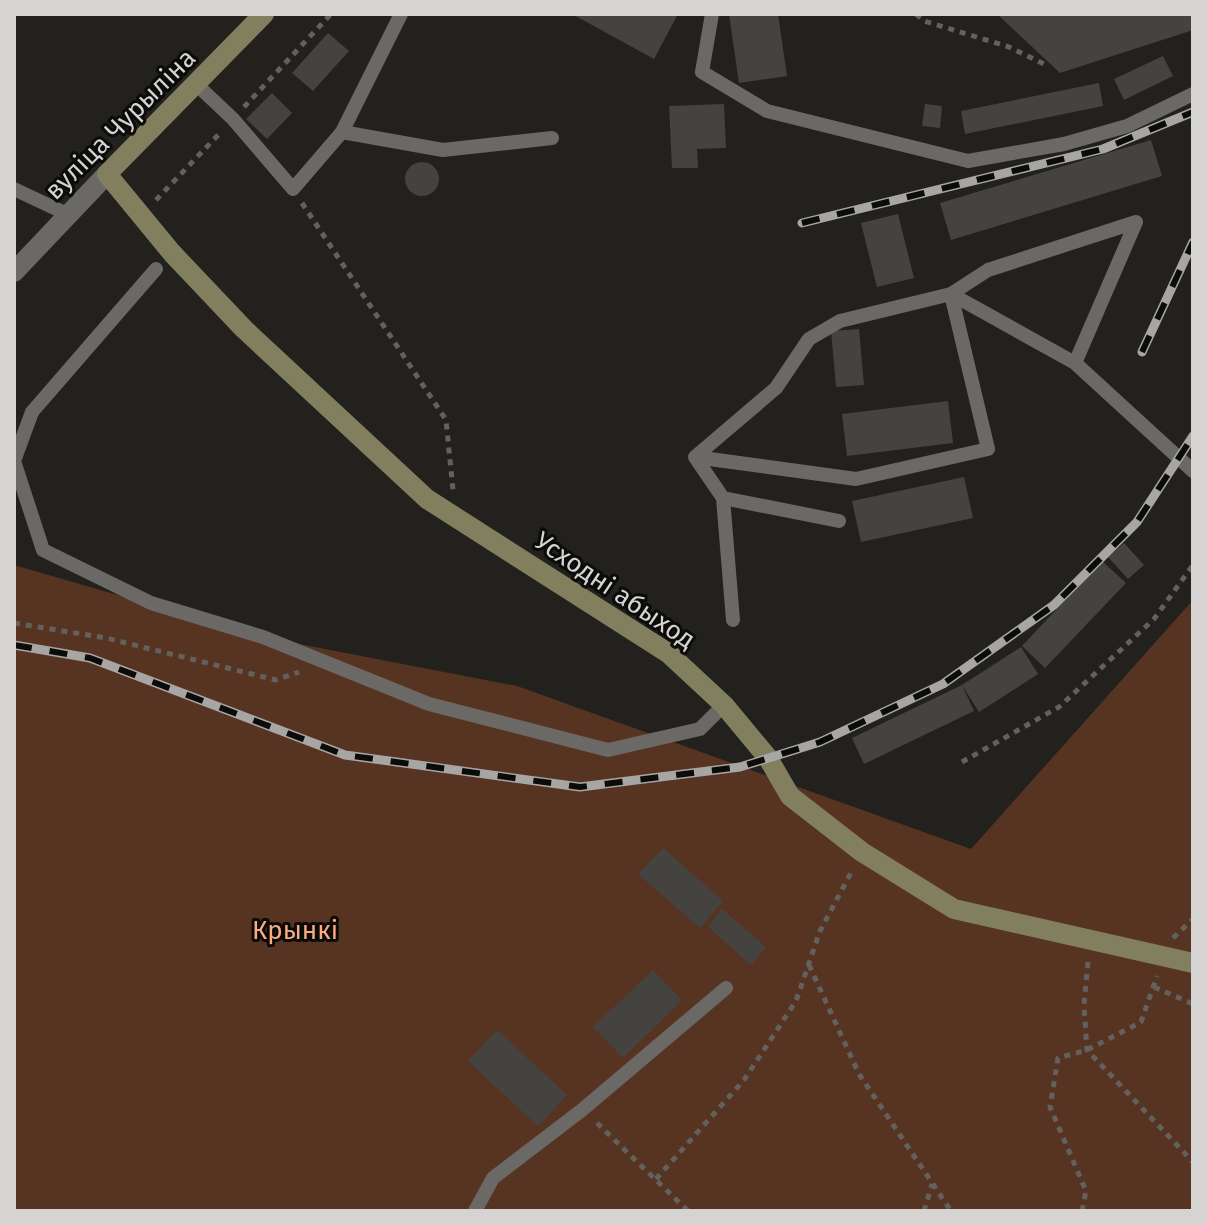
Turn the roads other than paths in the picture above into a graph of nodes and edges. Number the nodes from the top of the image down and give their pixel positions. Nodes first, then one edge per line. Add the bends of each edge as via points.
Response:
1 (264, 14) edge
2 (401, 14) edge
3 (712, 14) edge
4 (196, 84) junction
5 (1193, 94) edge
6 (342, 132) junction
7 (552, 138) dead end
8 (107, 174) junction
9 (14, 189) edge
10 (67, 214) junction
11 (156, 269) dead end
12 (14, 272) edge
13 (951, 294) junction
14 (1075, 363) junction
15 (695, 457) junction
16 (1193, 471) edge
17 (723, 498) junction
18 (839, 521) dead end
19 (733, 620) dead end
20 (724, 705) junction
21 (1193, 963) edge
22 (726, 988) dead end
23 (475, 1211) edge

1 - 4 main road, вуліца Чурыліна
2 - 6 lane
3 - 5 lane via 702,72 767,111 968,161 1064,144 1127,126
4 - 6 lane via 293,189
4 - 8 main road, вуліца Чурыліна
6 - 7 lane via 443,150
8 - 10 street, вуліца Чурыліна
8 - 20 main road, Усходні абыход via 244,329 427,499 668,653
9 - 10 lane
10 - 12 street, вуліца Чурыліна
11 - 20 lane via 32,412 14,461 43,550 151,603 263,637 429,704 608,750 700,729
13 - 14 lane
13 - 14 lane via 988,270 1136,222
13 - 15 lane via 840,321 809,339 776,388
13 - 15 lane via 988,449 856,479
14 - 16 lane
15 - 17 lane
17 - 18 lane
17 - 19 lane
20 - 21 main road, Усходні абыход via 768,758 790,796 862,852 954,909
22 - 23 lane via 493,1178

